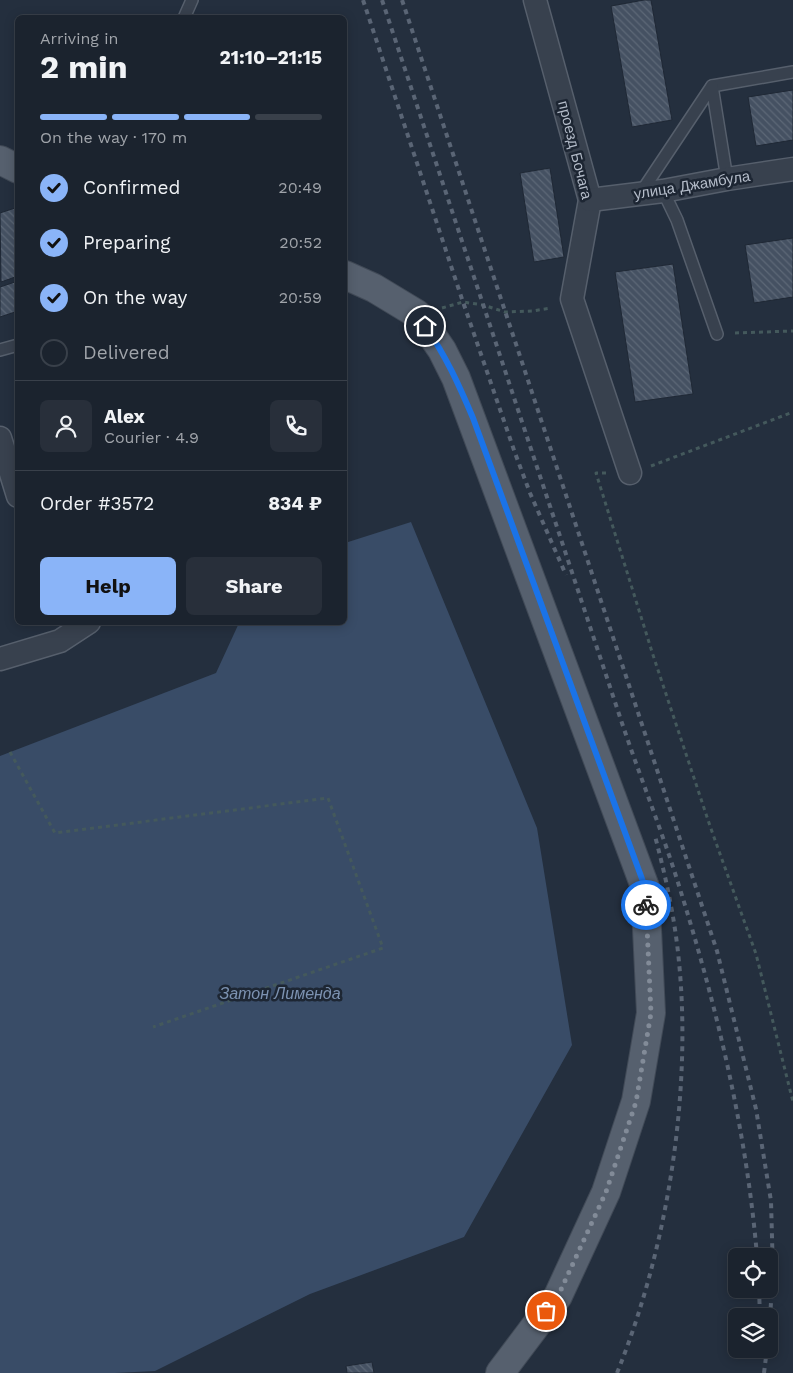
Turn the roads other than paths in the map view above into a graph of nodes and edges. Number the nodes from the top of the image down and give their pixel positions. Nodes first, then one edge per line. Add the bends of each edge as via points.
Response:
1 (192, 0) edge
2 (535, 0) edge
3 (185, 15) edge
4 (793, 72) edge
5 (712, 86) junction
6 (0, 160) edge
7 (15, 168) edge
8 (793, 169) edge
9 (727, 179) junction
10 (663, 191) junction
11 (640, 194) junction
12 (590, 200) junction
13 (347, 276) edge
14 (717, 334) road end
15 (15, 346) edge
16 (0, 350) edge
17 (0, 438) edge
18 (630, 473) road end
19 (15, 486) edge
20 (80, 625) edge
21 (58, 632) edge
22 (0, 659) edge
23 (500, 1373) edge

1 - 3 lane
2 - 12 street, проезд Бочага
4 - 5 lane
5 - 9 lane
5 - 11 lane
6 - 7 main road
8 - 9 street, улица Джамбула
9 - 10 street, улица Джамбула
10 - 11 street, улица Джамбула
10 - 14 lane via 677,220
11 - 12 street, улица Джамбула
12 - 18 street, проезд Бочага via 572,299
13 - 23 main road via 417,314 442,350 456,378 645,887 651,1013 636,1102 606,1192 558,1296
15 - 16 lane
17 - 19 street
20 - 21 street
21 - 22 street

